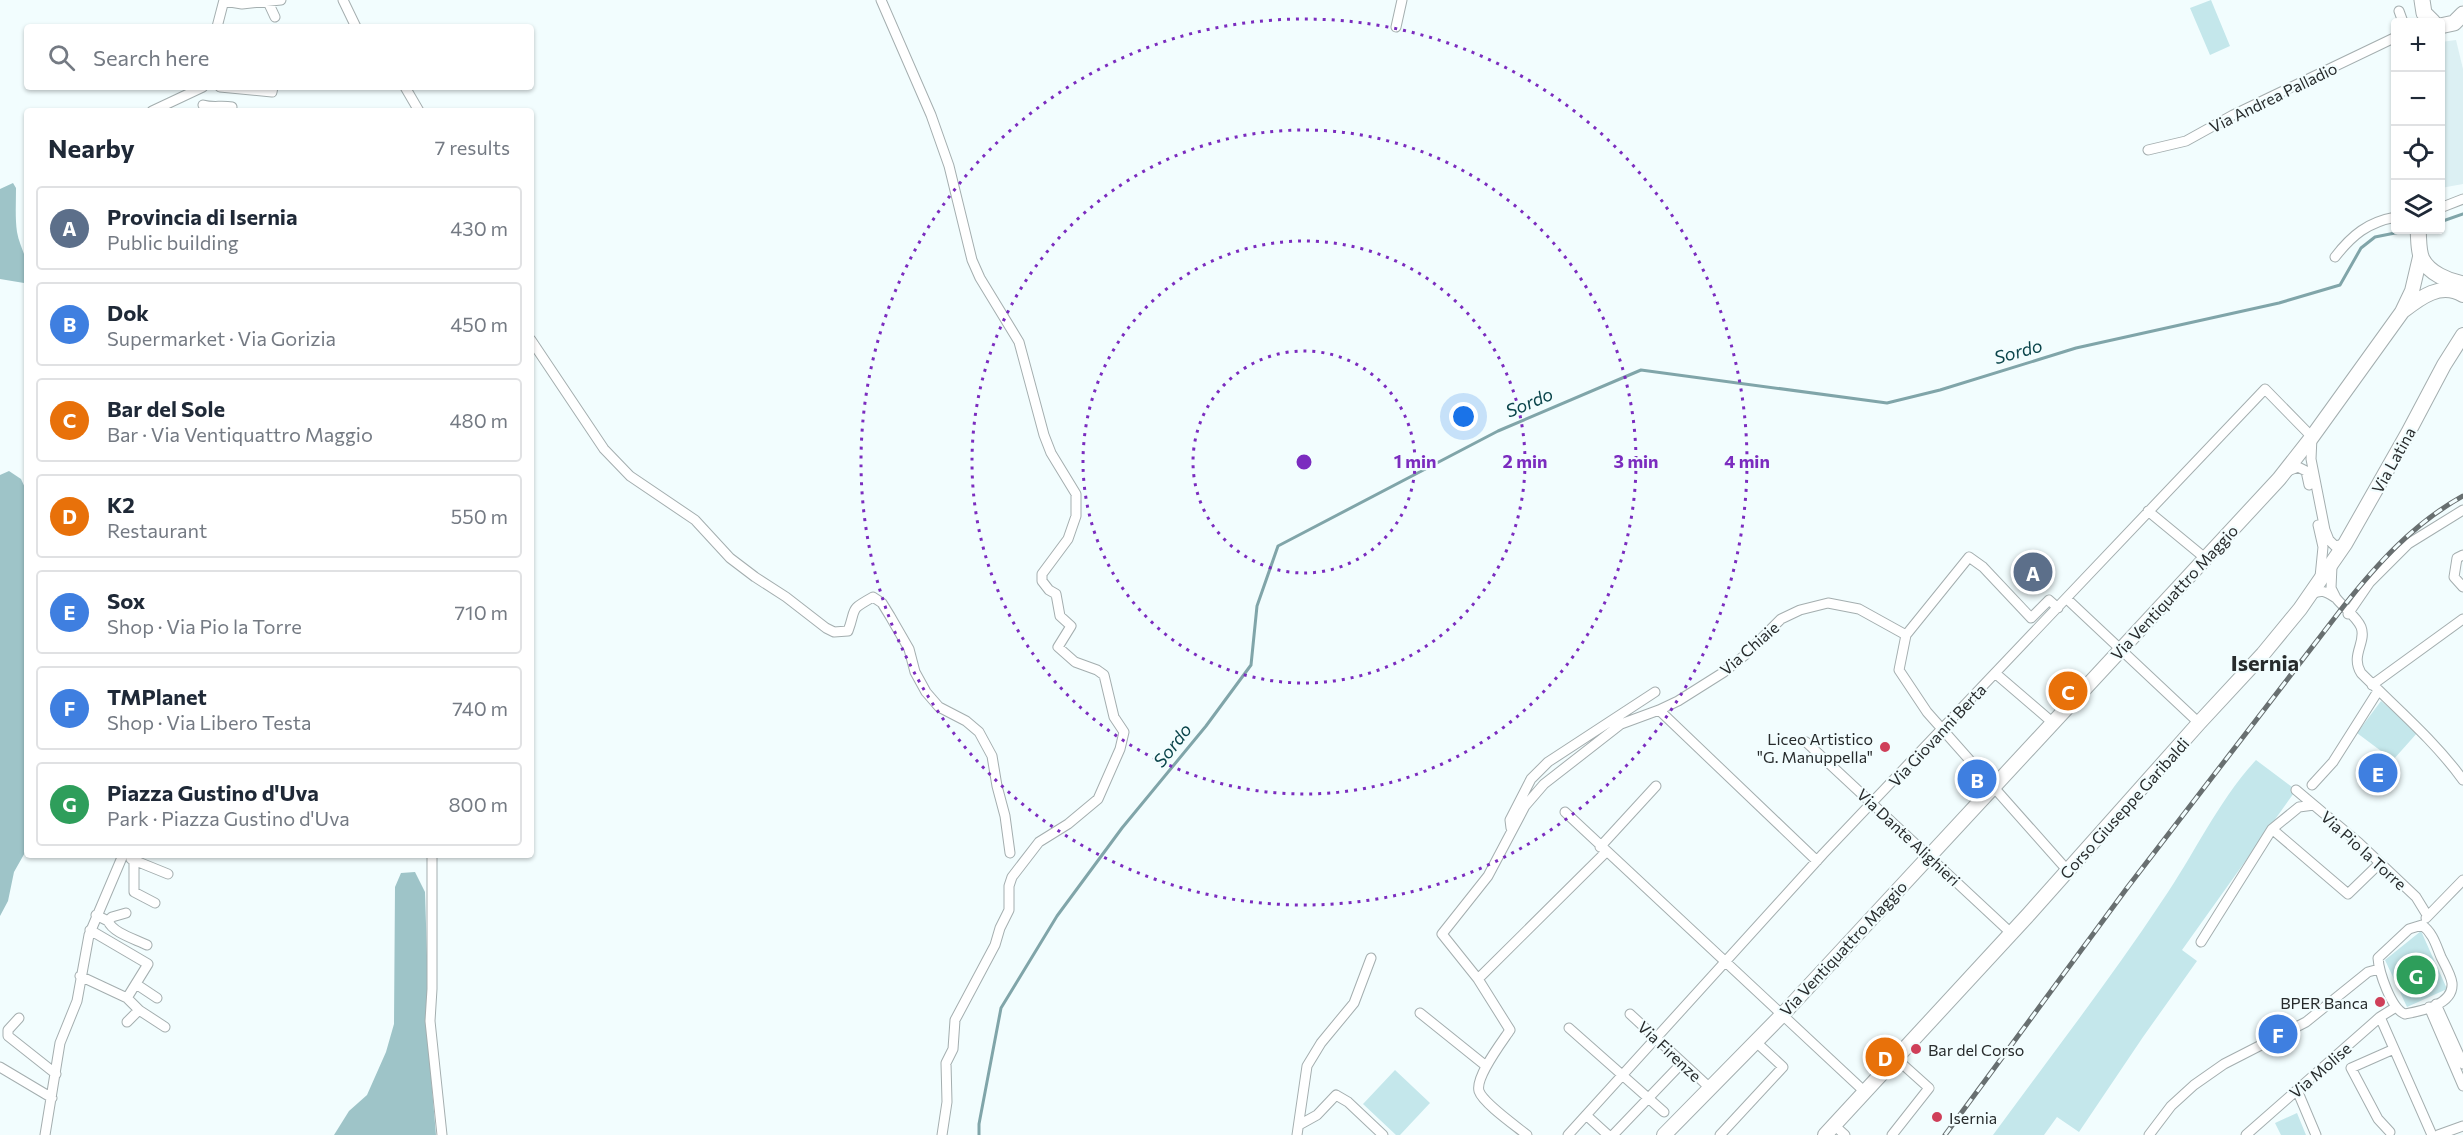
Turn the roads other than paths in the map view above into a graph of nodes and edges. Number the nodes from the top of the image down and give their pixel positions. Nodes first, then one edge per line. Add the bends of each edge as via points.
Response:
1 (224, 0) edge
2 (281, 0) edge
3 (343, 0) edge
4 (882, 0) edge
5 (1402, 0) edge
6 (268, 2) junction
7 (2399, 11) dead end
8 (2463, 14) edge
9 (275, 17) dead end
10 (2402, 18) edge
11 (218, 24) edge
12 (355, 24) edge
13 (2445, 25) edge
14 (1396, 27) dead end
15 (2391, 39) edge
16 (199, 90) edge
17 (205, 90) edge
18 (259, 90) edge
19 (272, 90) edge
20 (407, 90) edge
21 (232, 107) dead end
22 (160, 108) edge
23 (208, 108) edge
24 (212, 108) edge
25 (417, 108) edge
26 (2148, 150) dead end
27 (2463, 199) edge
28 (2445, 206) edge
29 (2391, 218) edge
30 (2419, 234) edge
31 (2335, 257) dead end
32 (2420, 257) junction
33 (2463, 284) edge
34 (2463, 295) edge
35 (2402, 312) junction
36 (2463, 335) edge
37 (534, 344) edge
38 (2312, 437) junction
39 (2278, 479) junction
40 (2463, 510) edge
41 (2148, 512) junction
42 (2345, 544) junction
43 (2463, 555) edge
44 (2205, 558) junction
45 (2333, 559) junction
46 (2319, 582) junction
47 (2463, 587) edge
48 (2309, 595) junction
49 (2336, 598) junction
50 (2067, 599) junction
51 (2058, 608) junction
52 (2348, 614) junction
53 (2463, 619) edge
54 (1905, 635) junction
55 (2120, 650) junction
56 (1995, 673) junction
57 (2375, 688) junction
58 (1655, 692) dead end
59 (1659, 711) junction
60 (2052, 722) junction
61 (2199, 723) junction
62 (1942, 728) junction
63 (1806, 742) dead end
64 (2460, 769) edge
65 (2463, 780) edge
66 (1656, 786) dead end
67 (1994, 786) junction
68 (2312, 786) dead end
69 (2296, 790) dead end
70 (1873, 803) junction
71 (2314, 805) junction
72 (1565, 812) dead end
73 (2272, 829) junction
74 (1511, 830) junction
75 (1603, 850) junction
76 (1010, 853) dead end
77 (1928, 855) junction
78 (122, 858) edge
79 (127, 858) edge
80 (432, 858) edge
81 (1817, 861) junction
82 (134, 863) junction
83 (2380, 863) junction
84 (2068, 871) junction
85 (151, 872) dead end
86 (168, 874) dead end
87 (2463, 880) edge
88 (155, 903) dead end
89 (126, 913) dead end
90 (96, 915) junction
91 (2427, 915) junction
92 (108, 921) junction
93 (2422, 926) junction
94 (90, 930) junction
95 (2011, 933) junction
96 (2201, 942) dead end
97 (147, 945) dead end
98 (1371, 958) dead end
99 (1725, 961) junction
100 (2379, 969) junction
101 (80, 976) junction
102 (1478, 979) junction
103 (136, 984) junction
104 (127, 998) junction
105 (157, 998) dead end
106 (2433, 1006) junction
107 (2396, 1007) junction
108 (139, 1010) junction
109 (1420, 1013) dead end
110 (1630, 1014) dead end
111 (1783, 1014) junction
112 (2380, 1017) junction
113 (19, 1018) dead end
114 (127, 1022) dead end
115 (165, 1027) dead end
116 (1569, 1028) dead end
117 (1656, 1038) junction
118 (1756, 1041) junction
119 (2394, 1049) junction
120 (1897, 1057) junction
121 (1682, 1063) junction
122 (2463, 1064) edge
123 (1486, 1066) junction
124 (0, 1067) edge
125 (56, 1074) junction
126 (1622, 1075) junction
127 (2463, 1086) edge
128 (1710, 1088) junction
129 (2297, 1090) junction
130 (1865, 1092) junction
131 (52, 1098) junction
132 (1649, 1098) junction
133 (1664, 1112) dead end
134 (1586, 1115) junction
135 (2463, 1126) edge
136 (1298, 1130) edge
137 (1829, 1130) edge
138 (2390, 1132) dead end
139 (45, 1135) edge
140 (442, 1135) edge
141 (942, 1135) edge
142 (1383, 1135) edge
143 (1527, 1135) edge
144 (1568, 1135) edge
145 (1608, 1135) edge
146 (1613, 1135) edge
147 (1664, 1135) edge
148 (1720, 1135) edge
149 (1845, 1135) edge
150 (1892, 1135) edge
151 (2149, 1135) edge
152 (2246, 1135) edge
153 (2316, 1135) edge
154 (2432, 1135) edge
155 (2438, 1135) edge

1 - 6 street via 242,4
1 - 11 street
2 - 6 street
3 - 12 street
4 - 141 street via 942,146 972,260 1019,342 1044,435 1076,494 1076,516 1068,539 1042,574 1042,581 1056,594 1060,616 1071,626 1058,647 1075,662 1104,675 1114,717 1124,732 1098,799 1039,842 1012,877 1009,910 955,1020 953,1049 946,1063 947,1102
5 - 14 street
6 - 9 street
7 - 10 street
8 - 13 main road via 2454,23
15 - 26 street, Via Andrea Palladio via 2186,141
16 - 22 street
17 - 23 street
18 - 19 street
20 - 25 street
21 - 24 street
27 - 28 street
29 - 31 street via 2365,226
30 - 32 main road
32 - 33 main road via 2438,274
32 - 35 main road, Via Ventiquattro Maggio via 2417,276
34 - 35 main road via 2443,289
35 - 38 main road, Via Ventiquattro Maggio
36 - 42 main road, Via Latina
37 - 76 street via 614,461 695,520 730,558 755,577 834,632 848,631 856,606 873,597 882,603 909,649 926,692 939,706 974,726 988,749
38 - 39 main road, Via Ventiquattro Maggio
38 - 41 street, Via Giovanni Berta via 2265,389
38 - 42 street via 2310,459 2325,530 2335,546
39 - 44 main road, Via Ventiquattro Maggio
39 - 46 street via 2292,468 2306,471 2323,547
40 - 52 street via 2408,544 2370,582
41 - 44 street
41 - 50 street, Via Giovanni Berta
42 - 45 main road, Via Latina
43 - 47 street via 2457,558 2454,577
44 - 55 main road, Via Ventiquattro Maggio
45 - 46 main road, Via Latina
45 - 49 street via 2331,588
46 - 48 main road, Corso Giuseppe Garibaldi
48 - 49 street via 2320,590
48 - 61 main road, Corso Giuseppe Garibaldi via 2263,654
49 - 52 street
50 - 51 street, Via Giovanni Berta
50 - 55 street
51 - 54 street via 2049,600 2031,618 1969,557
51 - 56 street, Via Giovanni Berta
52 - 57 street via 2361,628 2356,666
53 - 57 street
54 - 59 street, Via Chiaie via 1859,609 1828,603 1800,610 1781,619 1724,672
54 - 62 street via 1899,670
55 - 60 main road, Via Ventiquattro Maggio
55 - 61 street
56 - 60 street
56 - 62 street, Via Giovanni Berta
57 - 64 street
57 - 68 street via 2340,752
58 - 74 street via 1548,762 1532,778 1510,820
59 - 74 street, Via Chiaie via 1621,724 1561,769 1525,806
59 - 81 street
60 - 67 main road, Via Ventiquattro Maggio
61 - 84 main road, Corso Giuseppe Garibaldi
62 - 67 street
62 - 70 street, Via Giovanni Berta
63 - 70 street, Via Dante Alighieri
64 - 65 street
66 - 75 street
67 - 77 main road, Via Ventiquattro Maggio
67 - 84 street
69 - 71 street, Via Pio la Torre
70 - 77 street, Via Dante Alighieri
70 - 81 street, Via Giovanni Berta
71 - 73 street via 2299,807
71 - 83 street, Via Pio la Torre
72 - 75 street
73 - 83 street via 2348,894
73 - 96 street
74 - 102 street via 1488,876 1442,934
75 - 99 street
75 - 102 street
77 - 95 street, Via Dante Alighieri
77 - 111 main road, Via Ventiquattro Maggio
78 - 90 street
79 - 82 street
80 - 140 street via 429,1021
81 - 99 street, Via Giovanni Berta
82 - 85 street
82 - 86 street
82 - 88 street via 134,892
83 - 91 street, Via Pio la Torre via 2416,897
84 - 95 main road, Corso Giuseppe Garibaldi
87 - 91 street
89 - 92 street
90 - 92 street
90 - 94 street
91 - 93 street
92 - 97 street via 118,931
93 - 100 street via 2409,928 2385,951 2378,958
93 - 106 street via 2430,931 2452,983 2448,997
94 - 101 street
94 - 103 street via 148,964
95 - 120 main road, Corso Giuseppe Garibaldi
98 - 136 street via 1354,1003 1307,1066
99 - 111 street
99 - 117 street, Via Giovanni Berta
100 - 107 street
100 - 151 street via 2368,972 2306,1022 2224,1064 2194,1085 2171,1106
101 - 104 street
101 - 125 street via 75,1009 60,1043
102 - 123 street via 1510,1030
103 - 104 street
103 - 105 street
104 - 108 street
106 - 107 street via 2405,1014
106 - 122 street
106 - 127 street
107 - 112 street, Via Molise
108 - 114 street
108 - 115 street
109 - 123 street
110 - 117 street, Via Firenze
111 - 118 main road, Via Ventiquattro Maggio
111 - 130 street
112 - 119 street
112 - 129 street, Via Molise
113 - 125 street via 8,1030 8,1036
116 - 126 street
117 - 121 street, Via Firenze
117 - 126 street, Via Giovanni Berta
118 - 128 main road, Via Ventiquattro Maggio
118 - 148 street via 1783,1067
119 - 138 street via 2350,1068 2378,1119
119 - 154 street
120 - 130 main road, Corso Giuseppe Garibaldi
120 - 150 street via 1929,1088
121 - 128 street, Via Firenze
121 - 132 street
123 - 143 street via 1479,1091
124 - 131 street
125 - 131 street
126 - 132 street
126 - 134 street, Via Giovanni Berta
128 - 147 main road, Via Ventiquattro Maggio
129 - 152 street, Via Molise
129 - 153 street
130 - 137 main road, Corso Giuseppe Garibaldi
131 - 139 street
132 - 133 street
132 - 146 street
134 - 144 street, Via Giovanni Berta
134 - 145 street
135 - 155 street
136 - 142 street via 1336,1095
137 - 149 street

